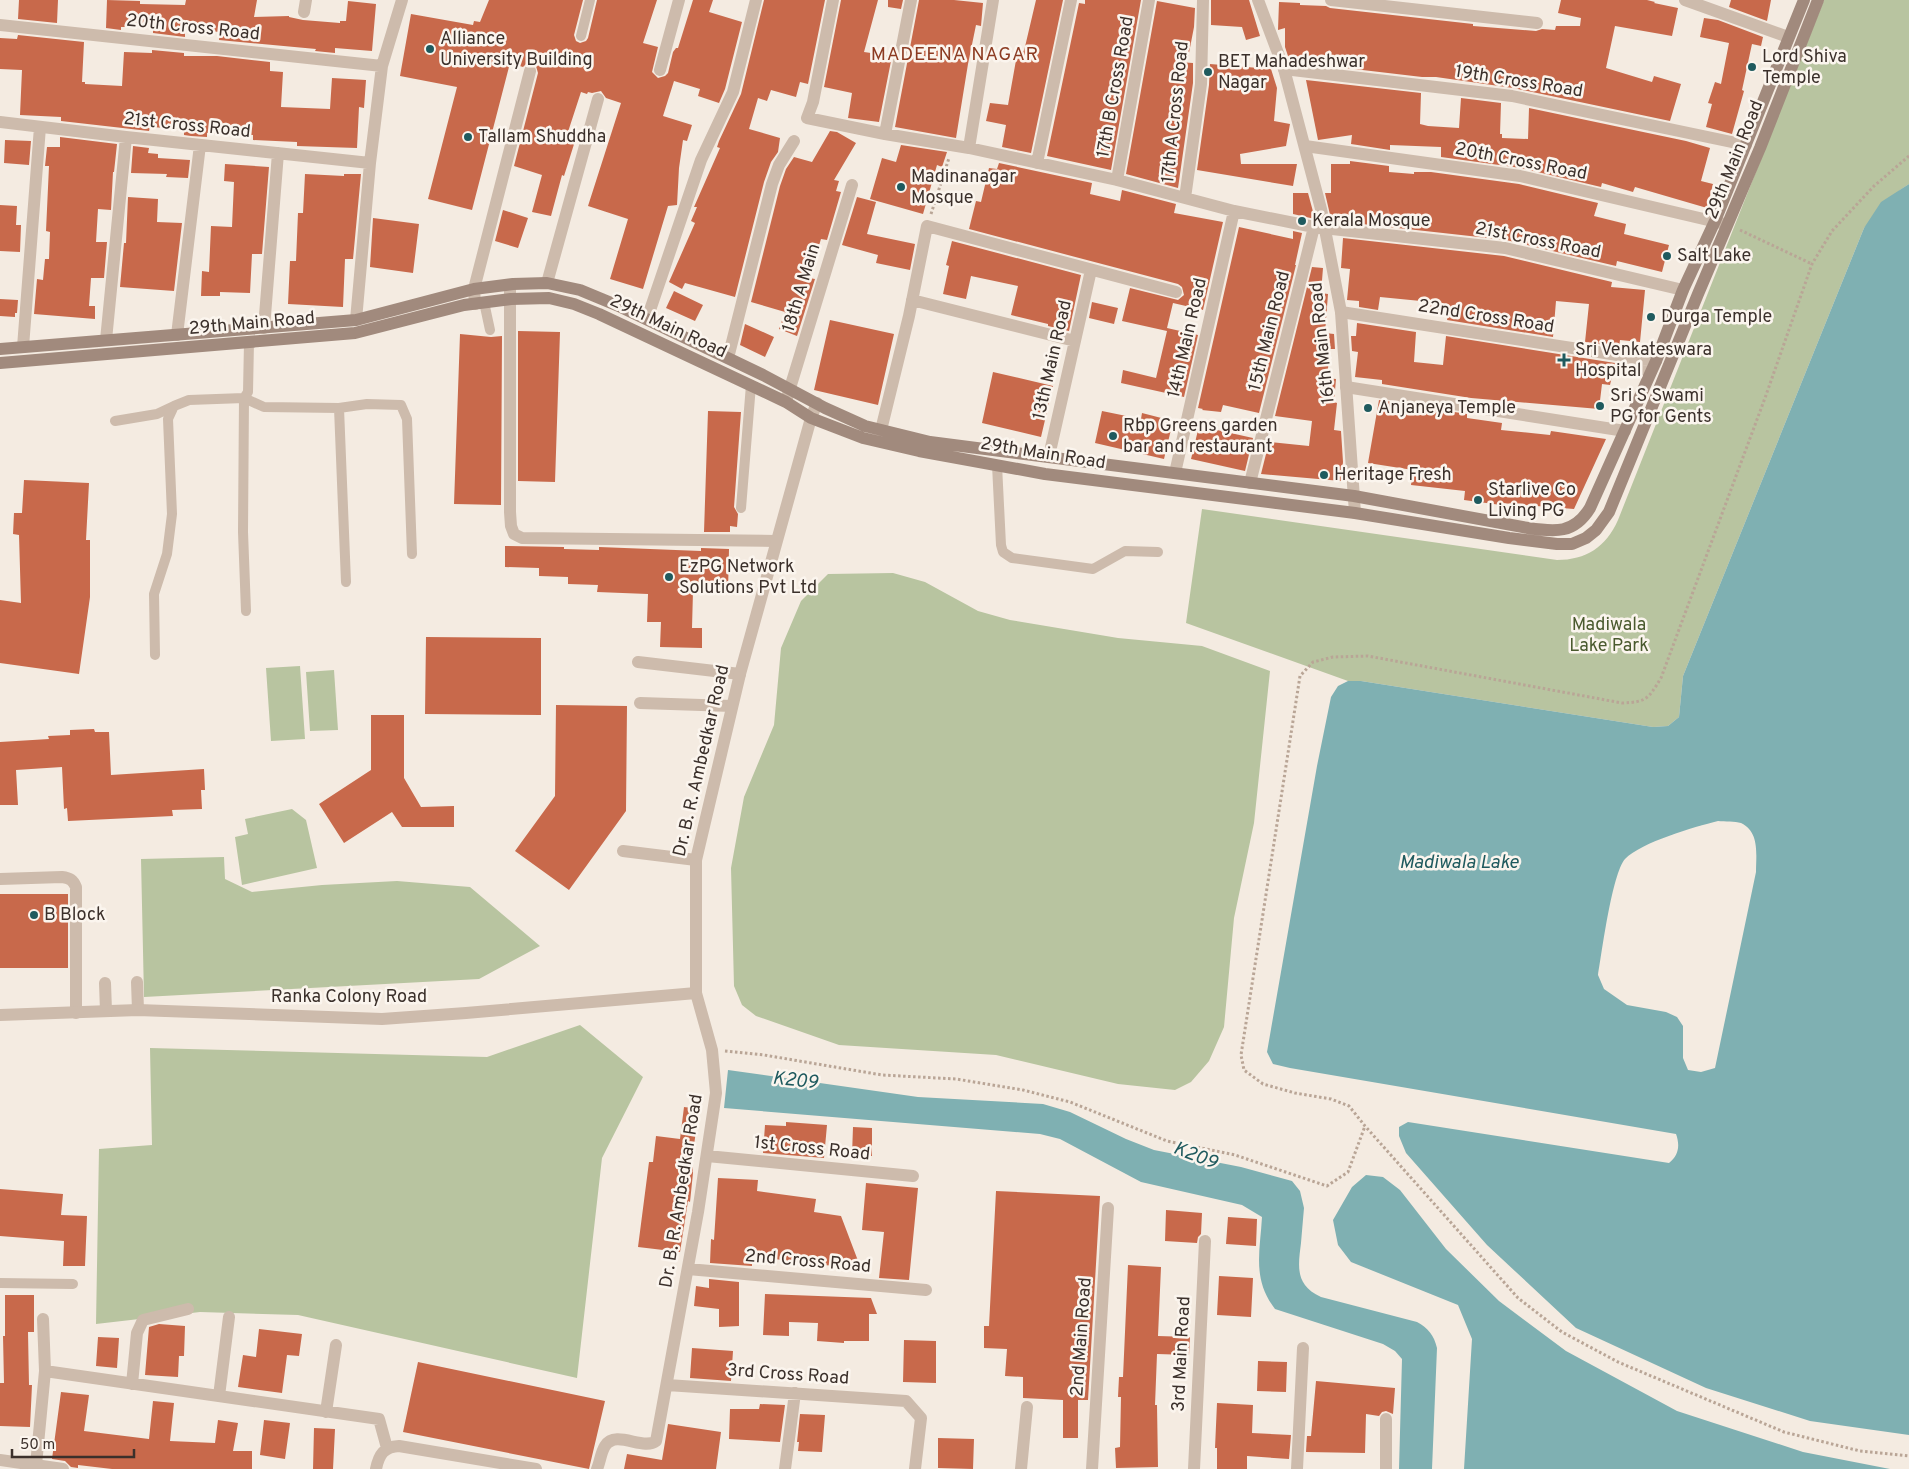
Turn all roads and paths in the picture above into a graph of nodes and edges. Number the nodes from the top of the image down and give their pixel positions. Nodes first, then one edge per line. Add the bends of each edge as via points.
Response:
1 (402, 0) edge
2 (590, 0) edge
3 (679, 0) edge
4 (756, 0) edge
5 (833, 0) edge
6 (911, 0) edge
7 (993, 0) edge
8 (1071, 0) edge
9 (1149, 0) edge
10 (1203, 0) edge
11 (1258, 0) edge
12 (1331, 0) edge
13 (1685, 0) edge
14 (1804, 0) edge
15 (1818, 0) edge
16 (1430, 5) edge
17 (1537, 23) dead end
18 (0, 25) edge
19 (581, 36) dead end
20 (1788, 37) junction
21 (382, 66) junction
22 (1284, 69) junction
23 (660, 70) dead end
24 (530, 71) dead end
25 (598, 99) dead end
26 (0, 122) edge
27 (40, 127) junction
28 (885, 134) junction
29 (126, 137) junction
30 (794, 141) dead end
31 (200, 145) junction
32 (954, 145) junction
33 (1746, 145) junction
34 (1305, 146) junction
35 (970, 148) junction
36 (278, 153) junction
37 (1909, 156) edge
38 (370, 163) junction
39 (1037, 164) junction
40 (1117, 180) junction
41 (852, 185) dead end
42 (1185, 198) junction
43 (1234, 211) junction
44 (1715, 221) junction
45 (1728, 225) junction
46 (927, 226) junction
47 (1319, 228) junction
48 (1812, 264) junction
49 (1091, 270) junction
50 (547, 283) junction
51 (510, 284) junction
52 (474, 289) junction
53 (1683, 290) junction
54 (1176, 292) dead end
55 (511, 299) junction
56 (912, 300) junction
57 (479, 303) junction
58 (1341, 312) junction
59 (647, 319) junction
60 (356, 320) junction
61 (264, 328) junction
62 (490, 330) dead end
63 (177, 335) junction
64 (106, 340) junction
65 (1075, 341) junction
66 (249, 342) junction
67 (23, 346) junction
68 (0, 349) edge
69 (728, 358) junction
70 (0, 363) edge
71 (1654, 366) junction
72 (1624, 368) dead end
73 (751, 385) junction
74 (1346, 386) junction
75 (790, 388) junction
76 (244, 398) junction
77 (786, 402) junction
78 (816, 403) junction
79 (174, 406) junction
80 (339, 408) junction
81 (811, 418) junction
82 (115, 421) dead end
83 (881, 430) junction
84 (1625, 431) junction
85 (1049, 456) junction
86 (997, 465) junction
87 (1175, 473) junction
88 (1250, 483) junction
89 (1354, 496) junction
90 (741, 508) dead end
91 (1355, 513) junction
92 (776, 540) junction
93 (1158, 552) dead end
94 (412, 554) dead end
95 (346, 582) dead end
96 (246, 611) dead end
97 (155, 655) dead end
98 (638, 662) dead end
99 (740, 674) junction
100 (640, 703) dead end
101 (732, 706) junction
102 (623, 851) dead end
103 (696, 860) junction
104 (0, 879) edge
105 (136, 982) dead end
106 (105, 983) dead end
107 (696, 993) junction
108 (138, 1010) junction
109 (76, 1012) junction
110 (106, 1012) junction
111 (0, 1015) edge
112 (712, 1050) junction
113 (1365, 1126) junction
114 (707, 1156) junction
115 (913, 1176) dead end
116 (1108, 1208) dead end
117 (1205, 1241) dead end
118 (688, 1269) junction
119 (0, 1283) edge
120 (73, 1284) dead end
121 (926, 1290) dead end
122 (188, 1309) dead end
123 (229, 1317) dead end
124 (43, 1319) dead end
125 (336, 1345) dead end
126 (1303, 1348) dead end
127 (45, 1371) junction
128 (132, 1384) junction
129 (667, 1385) junction
130 (795, 1393) junction
131 (219, 1396) junction
132 (1027, 1407) dead end
133 (326, 1412) junction
134 (1386, 1419) dead end
135 (387, 1448) junction
136 (1909, 1456) edge
137 (0, 1460) edge
138 (36, 1465) junction
139 (63, 1469) edge
140 (376, 1469) edge
141 (536, 1469) edge
142 (597, 1469) edge
143 (785, 1469) edge
144 (915, 1469) edge
145 (1021, 1469) edge
146 (1092, 1469) edge
147 (1194, 1469) edge
148 (1297, 1469) edge
149 (1386, 1469) edge

1 - 21 street
2 - 19 lane
3 - 23 street
4 - 59 street via 733,92 701,160
5 - 28 street, 21st Cross Road via 808,118
6 - 28 street
7 - 35 street
8 - 39 street
9 - 40 street, 17th B Cross Road
10 - 42 street, 17th A Cross Road via 1201,84
11 - 22 street, 16th Main Road
12 - 16 street
13 - 20 street
14 - 20 main road, 29th Main Road
15 - 45 main road, 29th Main Road
16 - 17 street
18 - 21 street, 20th Cross Road
20 - 33 main road, 29th Main Road
21 - 38 street
22 - 33 street, 19th Cross Road via 1512,96
22 - 34 street, 16th Main Road
24 - 52 street
25 - 50 street
26 - 27 street, 21st Cross Road
27 - 29 street, 21st Cross Road
27 - 67 street
28 - 32 street, 21st Cross Road
29 - 31 street, 21st Cross Road
29 - 64 street
30 - 69 street via 772,184
31 - 36 street, 21st Cross Road
31 - 63 street
32 - 35 street, 21st Cross Road
32 - 46 path
33 - 44 main road, 29th Main Road
34 - 44 street, 20th Cross Road via 1520,176
34 - 47 street, 16th Main Road via 1321,209
35 - 39 street, 21st Cross Road
36 - 38 street, 21st Cross Road
36 - 61 street
37 - 48 path via 1874,186 1832,231
38 - 60 street
39 - 40 street, 21st Cross Road
40 - 42 street, 21st Cross Road
41 - 75 street, 18th A Main
42 - 43 street, 21st Cross Road
43 - 47 street, 21st Cross Road
43 - 87 street, 14th Main Road
44 - 45 street, 20th Cross Road
44 - 53 main road, 29th Main Road
45 - 48 path
45 - 91 main road, 29th Main Road via 1610,512 1586,538 1572,544 1557,544
46 - 49 street
46 - 56 street
47 - 53 street, 21st Cross Road via 1505,248
47 - 58 street, 16th Main Road
47 - 88 street, 15th Main Road
48 - 113 path via 1661,678 1649,698 1622,704 1368,656 1333,657 1313,662 1300,676 1241,1055 1244,1070 1263,1084 1350,1106
49 - 54 street
49 - 65 street, 13th Main Road
50 - 51 main road, 29th Main Road
50 - 59 main road, 29th Main Road via 580,290
51 - 52 main road, 29th Main Road
51 - 55 street
52 - 57 street
52 - 60 main road, 29th Main Road
53 - 71 main road, 29th Main Road
55 - 57 main road, 29th Main Road
55 - 73 main road, 29th Main Road via 549,298 574,304
55 - 92 street via 510,512 514,534 522,538
56 - 65 street
56 - 83 street
57 - 62 lane
57 - 66 main road, 29th Main Road via 355,333
58 - 71 street, 22nd Cross Road
58 - 74 street, 16th Main Road
59 - 69 main road, 29th Main Road
60 - 61 main road, 29th Main Road
61 - 63 main road, 29th Main Road
63 - 64 main road, 29th Main Road
64 - 67 main road, 29th Main Road
65 - 85 street, 13th Main Road
66 - 70 main road, 29th Main Road
66 - 76 lane via 248,392
67 - 68 main road, 29th Main Road
69 - 75 main road, 29th Main Road
71 - 72 lane
71 - 84 main road, 29th Main Road
73 - 77 main road, 29th Main Road
73 - 90 lane
74 - 84 street
74 - 89 street, 16th Main Road
75 - 77 street, 18th A Main
75 - 78 main road, 29th Main Road
76 - 79 lane via 189,400
76 - 80 lane via 264,408
76 - 96 lane
77 - 81 main road, 29th Main Road
78 - 81 street, Dr. B. R. Ambedkar Road
78 - 83 main road, 29th Main Road
79 - 82 lane via 157,414
79 - 97 lane via 168,419 172,514 168,554 154,594
80 - 94 lane via 367,404 401,405 407,419
80 - 95 lane
81 - 86 main road, 29th Main Road via 863,438
81 - 92 street, Dr. B. R. Ambedkar Road
83 - 85 main road, 29th Main Road via 930,442
84 - 89 main road, 29th Main Road via 1584,518 1561,530 1528,528
85 - 87 main road, 29th Main Road
86 - 91 main road, 29th Main Road via 1045,474
86 - 93 lane via 1001,545 1003,552 1012,558 1093,569 1124,551
87 - 88 main road, 29th Main Road
88 - 89 main road, 29th Main Road
89 - 91 street, 16th Main Road
92 - 99 street, Dr. B. R. Ambedkar Road
98 - 99 street
99 - 101 street, Dr. B. R. Ambedkar Road
100 - 101 street
101 - 103 street, Dr. B. R. Ambedkar Road
102 - 103 street
103 - 107 street, Dr. B. R. Ambedkar Road
104 - 109 street via 62,877 73,881 76,887
105 - 108 street
106 - 110 street
107 - 108 street, Ranka Colony Road via 382,1018
107 - 112 street, Dr. B. R. Ambedkar Road
108 - 110 street, Ranka Colony Road
109 - 110 street, Ranka Colony Road
109 - 111 street, Ranka Colony Road
112 - 113 path via 764,1055 882,1075 956,1079 1023,1090 1070,1102 1167,1142 1235,1155 1327,1186 1348,1172
112 - 114 street, Dr. B. R. Ambedkar Road via 716,1093
113 - 136 path via 1518,1298 1562,1332 1618,1362 1784,1432 1860,1451
114 - 115 street, 1st Cross Road
114 - 118 street, Dr. B. R. Ambedkar Road
116 - 146 street, 2nd Main Road
117 - 147 street, 3rd Main Road
118 - 121 street, 2nd Cross Road
118 - 129 street, Dr. B. R. Ambedkar Road
119 - 120 lane
122 - 128 street via 143,1320 137,1333
123 - 131 street
124 - 127 street
125 - 133 street
126 - 148 street
127 - 128 street
127 - 138 street
128 - 131 street
129 - 130 street, 3rd Cross Road
129 - 142 street, Dr. B. R. Ambedkar Road via 656,1441 650,1444 618,1439 607,1443
130 - 143 street
130 - 144 street, 3rd Cross Road via 906,1401 921,1418
131 - 133 street
132 - 145 street
133 - 135 street via 379,1419
134 - 149 street
135 - 140 street via 382,1452
135 - 141 street via 399,1446
137 - 138 street
138 - 139 street

